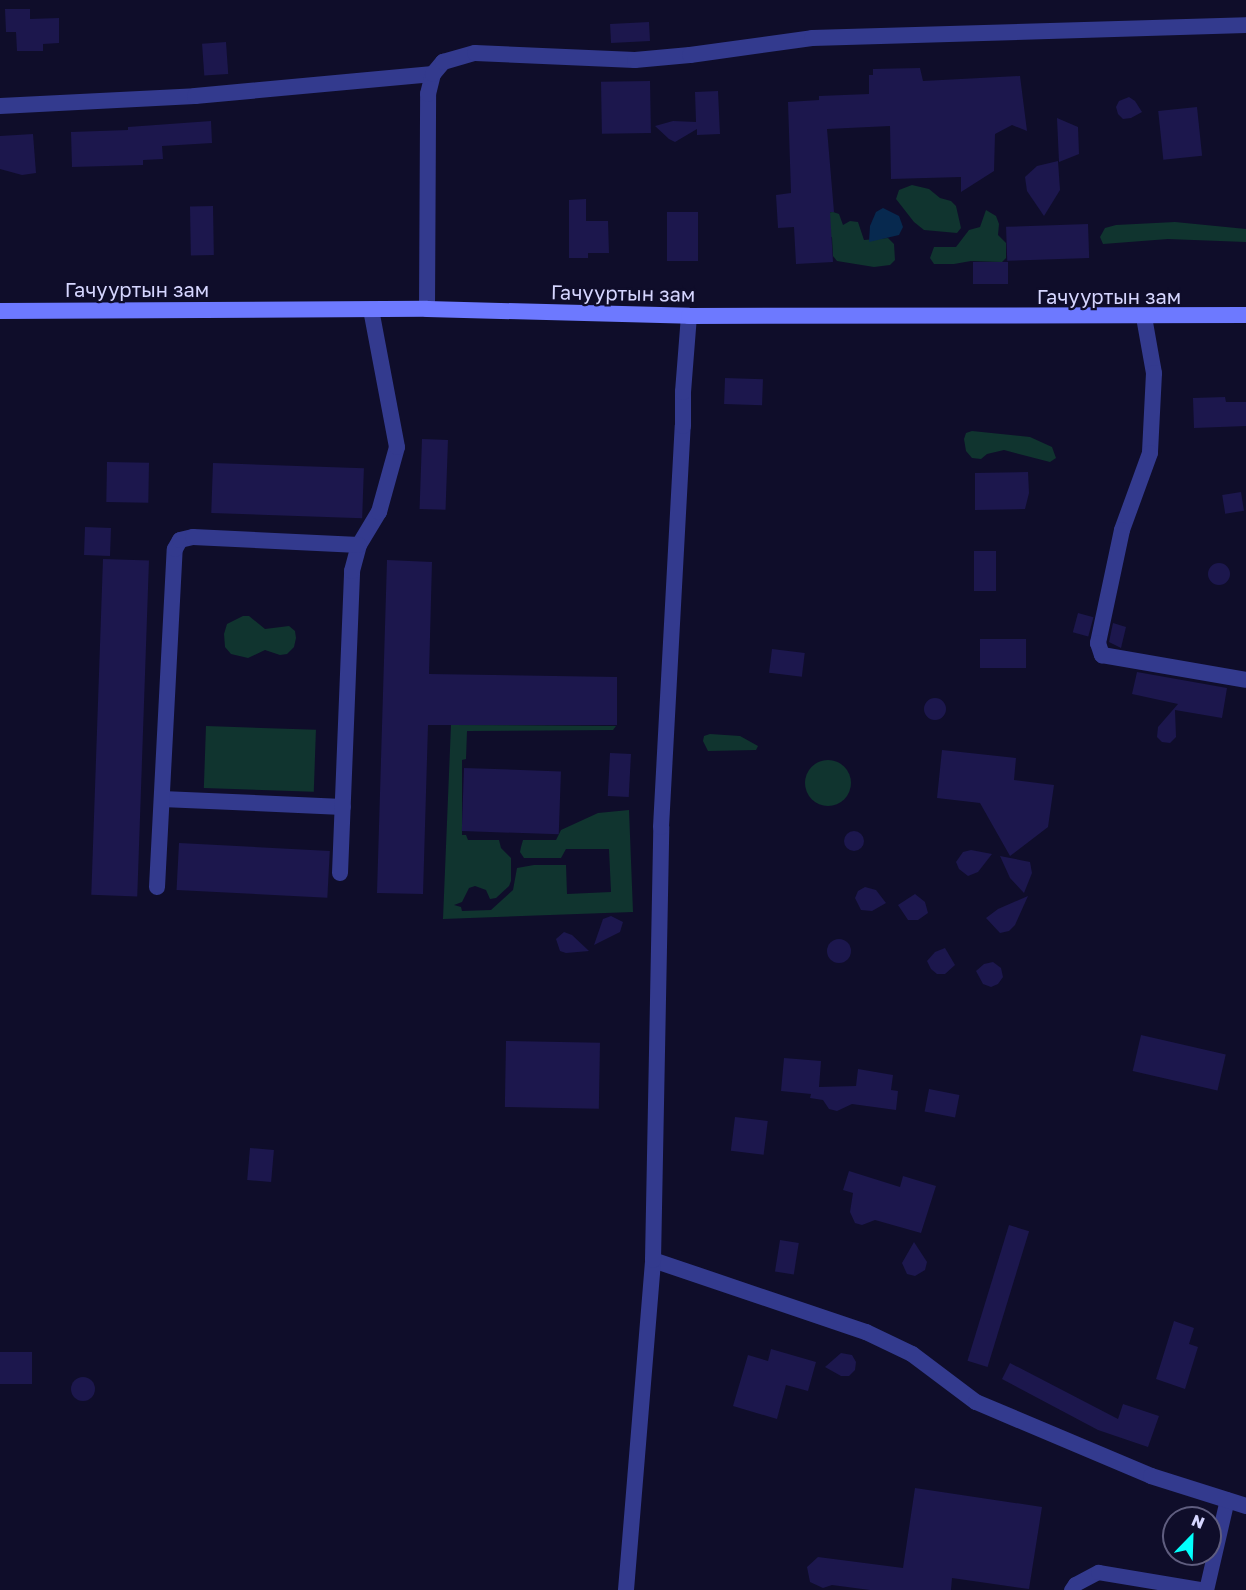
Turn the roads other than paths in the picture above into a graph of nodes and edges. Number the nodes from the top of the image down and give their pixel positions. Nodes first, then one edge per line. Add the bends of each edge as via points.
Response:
1 (1246, 25) edge
2 (433, 74) junction
3 (0, 106) edge
4 (371, 309) junction
5 (427, 309) junction
6 (0, 311) edge
7 (1246, 315) edge
8 (689, 316) junction
9 (1144, 317) junction
10 (359, 545) junction
11 (1246, 680) edge
12 (162, 799) junction
13 (343, 807) junction
14 (340, 873) dead end
15 (157, 887) dead end
16 (653, 1260) junction
17 (1227, 1499) junction
18 (1246, 1506) edge
19 (626, 1590) edge
20 (1071, 1590) edge
21 (1206, 1590) edge

1 - 2 street via 812,38 635,60 475,54 443,62
2 - 3 street via 195,96
2 - 5 street via 428,94
4 - 5 main road, Гачууртын зам
4 - 6 main road, Гачууртын зам
4 - 10 street via 397,447 379,512
5 - 8 main road, Гачууртын зам
7 - 9 main road, Гачууртын зам
8 - 9 main road, Гачууртын зам
8 - 16 street via 661,827
9 - 11 street via 1154,373 1150,453 1122,530 1098,643 1102,655
10 - 12 street via 193,537 180,540 175,549
10 - 13 street via 352,571
12 - 13 street
12 - 15 street
13 - 14 street
16 - 17 street via 866,1332 912,1354 976,1402 1151,1476
16 - 19 street
17 - 18 street
17 - 21 lane
20 - 21 lane via 1098,1572

